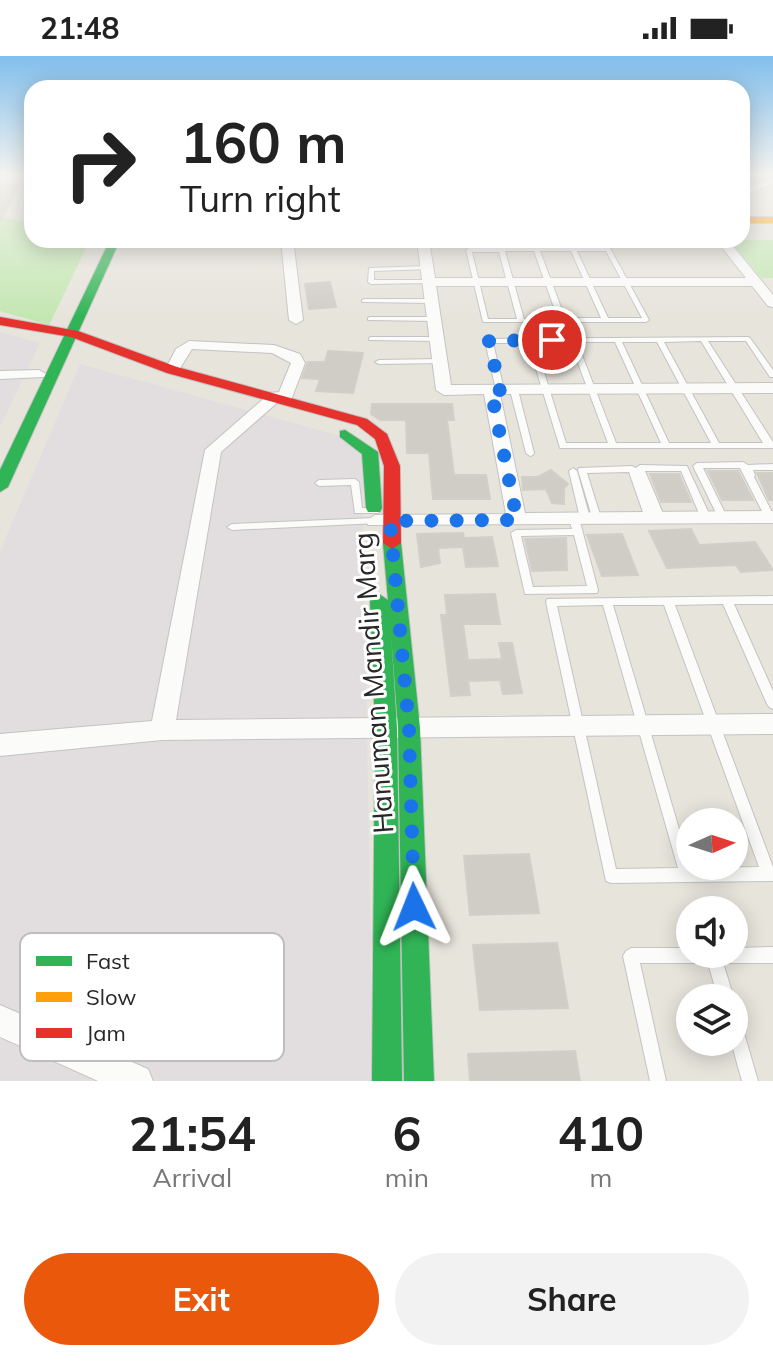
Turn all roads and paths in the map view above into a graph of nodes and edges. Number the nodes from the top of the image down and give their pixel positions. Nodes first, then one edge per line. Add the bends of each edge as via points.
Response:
1 (94, 248) edge
2 (110, 248) edge
3 (288, 248) edge
4 (424, 248) edge
5 (728, 248) edge
6 (501, 249) junction
7 (536, 249) junction
8 (573, 249) junction
9 (428, 275) junction
10 (756, 282) junction
11 (548, 283) junction
12 (588, 283) junction
13 (626, 283) junction
14 (477, 284) junction
15 (510, 284) junction
16 (364, 301) dead end
17 (432, 301) junction
18 (773, 303) edge
19 (370, 319) dead end
20 (434, 319) junction
21 (296, 320) dead end
22 (562, 320) junction
23 (605, 320) junction
24 (0, 321) edge
25 (521, 321) junction
26 (56, 336) junction
27 (371, 339) dead end
28 (437, 339) junction
29 (573, 340) junction
30 (618, 340) junction
31 (660, 340) junction
32 (704, 340) junction
33 (531, 341) junction
34 (440, 361) junction
35 (379, 362) dead end
36 (172, 370) junction
37 (39, 374) junction
38 (0, 375) edge
39 (773, 375) edge
40 (773, 388) edge
41 (591, 389) junction
42 (640, 389) junction
43 (686, 389) junction
44 (734, 389) junction
45 (501, 390) junction
46 (546, 390) junction
47 (274, 401) junction
48 (666, 445) junction
49 (716, 445) junction
50 (771, 445) edge
51 (613, 446) junction
52 (0, 452) edge
53 (530, 453) dead end
54 (773, 467) edge
55 (573, 471) dead end
56 (319, 483) dead end
57 (0, 487) edge
58 (772, 513) edge
59 (380, 518) junction
60 (655, 518) junction
61 (714, 518) junction
62 (517, 520) junction
63 (583, 522) junction
64 (232, 527) dead end
65 (773, 600) edge
66 (668, 601) junction
67 (727, 601) junction
68 (607, 602) junction
69 (773, 704) edge
70 (773, 724) edge
71 (714, 725) junction
72 (578, 726) junction
73 (644, 726) junction
74 (397, 728) junction
75 (162, 730) junction
76 (0, 745) edge
77 (676, 837) edge
78 (748, 874) edge
79 (771, 874) edge
80 (676, 875) edge
81 (748, 955) edge
82 (773, 955) edge
83 (676, 956) edge
84 (0, 1021) edge
85 (20, 1030) edge
86 (743, 1056) edge
87 (91, 1061) edge
88 (136, 1081) edge
89 (387, 1081) edge
90 (419, 1081) edge
91 (658, 1081) edge
92 (750, 1081) edge

1 - 26 street
2 - 26 street
3 - 21 street
4 - 9 street
5 - 10 street
6 - 7 lane
6 - 14 lane via 469,250
6 - 15 lane
7 - 8 lane
7 - 11 lane
8 - 12 lane
8 - 13 lane via 608,249
9 - 9 lane via 371,282 371,269
9 - 14 street
9 - 17 street
10 - 13 street
10 - 18 street
11 - 12 street
11 - 15 street
11 - 22 lane
12 - 13 street
12 - 23 lane
13 - 23 lane via 646,320
14 - 15 street
14 - 25 lane via 485,321
15 - 25 lane
16 - 17 lane
17 - 20 street
19 - 20 lane
20 - 28 street
22 - 23 lane
22 - 25 lane
24 - 26 street
26 - 36 street, Hanuman Mandir Marg
26 - 37 street
26 - 47 street
26 - 57 street
27 - 28 lane
28 - 34 street
29 - 30 lane
29 - 33 lane
29 - 41 lane
30 - 31 lane
30 - 42 lane
31 - 32 lane
31 - 43 lane
32 - 39 lane via 748,339
32 - 44 lane
33 - 45 lane via 489,341
33 - 46 lane
34 - 35 lane
34 - 45 street via 444,390
36 - 47 street, Hanuman Mandir Marg
36 - 47 street via 189,345 274,349 298,363
37 - 38 street
37 - 52 street
40 - 44 street
41 - 42 street
41 - 46 street
41 - 51 lane
42 - 43 street
42 - 48 lane
43 - 44 street
43 - 49 lane
44 - 50 lane
45 - 46 street
45 - 53 lane
45 - 62 street
46 - 51 lane via 563,446
47 - 59 street, Hanuman Mandir Marg via 362,422 382,437 392,466
47 - 75 street via 213,450
48 - 49 lane
48 - 51 lane
49 - 50 lane
54 - 58 lane via 747,468
55 - 63 lane
56 - 59 lane via 355,482 358,511
58 - 61 street
58 - 61 lane via 743,465 697,466
59 - 62 street
59 - 64 lane
59 - 74 street, Hanuman Mandir Marg
60 - 61 street
60 - 61 lane via 640,468 684,468
60 - 63 street
60 - 63 lane via 632,469 582,470
62 - 63 street
63 - 63 lane via 516,533 529,591 593,590
65 - 67 lane
66 - 67 lane
66 - 68 lane
66 - 71 lane
67 - 69 lane
68 - 72 lane via 551,602
68 - 73 lane
70 - 71 street
71 - 73 street
71 - 79 lane
72 - 73 street
72 - 74 street
72 - 80 lane via 611,876
73 - 77 lane
74 - 75 street
74 - 89 street
74 - 90 street, Hanuman Mandir Marg
75 - 76 street
78 - 79 lane
81 - 82 lane
83 - 91 lane via 631,956
84 - 85 street
86 - 92 lane
87 - 88 street

